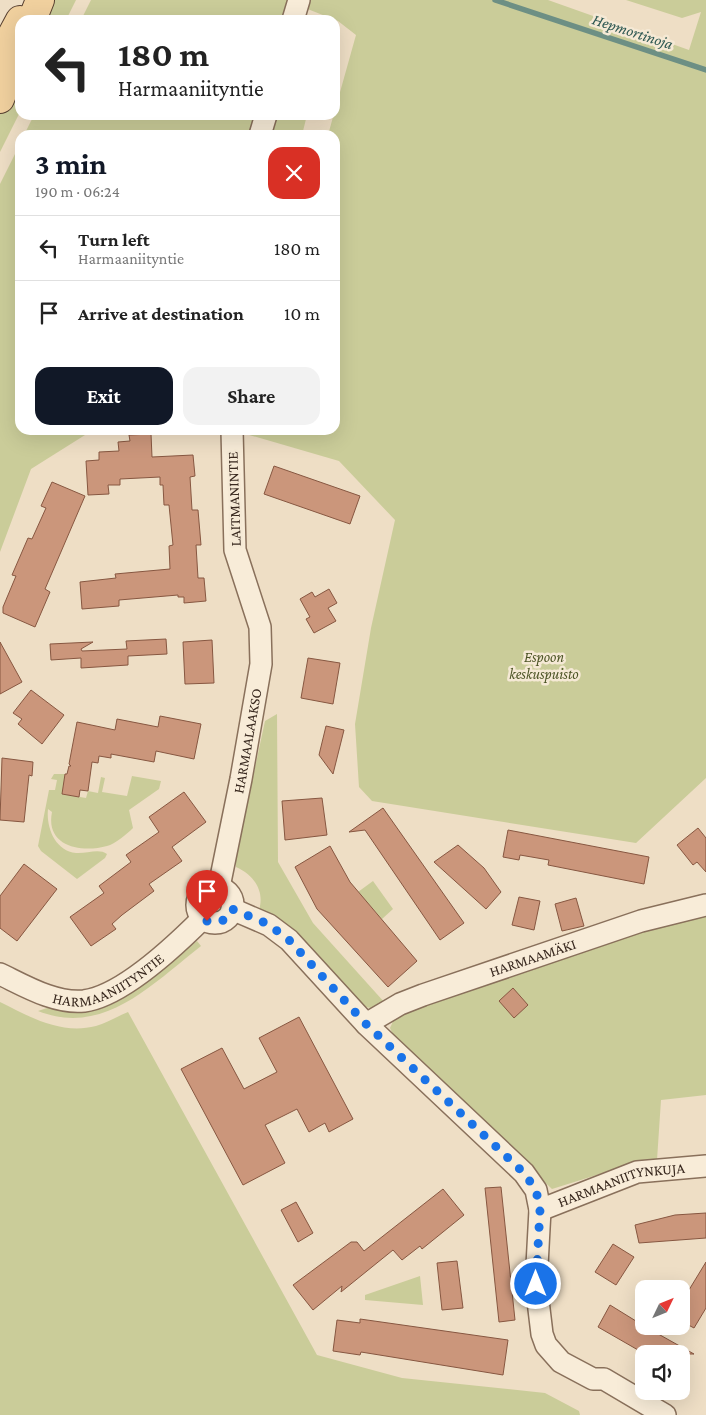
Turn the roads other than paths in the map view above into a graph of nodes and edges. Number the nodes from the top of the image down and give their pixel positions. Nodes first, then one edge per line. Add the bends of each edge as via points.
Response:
1 (31, 0) edge
2 (40, 0) edge
3 (299, 0) edge
4 (23, 15) edge
5 (34, 15) edge
6 (294, 15) edge
7 (15, 29) edge
8 (0, 57) edge
9 (15, 62) edge
10 (0, 98) edge
11 (232, 435) edge
12 (249, 595) joint
13 (219, 887) junction
14 (706, 905) edge
15 (232, 909) junction
16 (203, 918) junction
17 (0, 974) edge
18 (366, 1024) junction
19 (706, 1166) edge
20 (540, 1210) junction
21 (666, 1415) edge

1 - 4 main road
2 - 5 main road
3 - 6 street
7 - 8 main road
9 - 10 main road
11 - 12 street, LAITMANINTIE via 235,550
12 - 13 street, HARMAALAAKSO via 260,626 262,664
13 - 15 street via 231,897
13 - 16 street via 206,889 199,896 197,907
14 - 18 street, HARMAAMÄKI via 641,922 423,994
15 - 16 street via 226,919 218,922
15 - 18 street via 268,924 289,940
16 - 17 street, HARMAANIITYNTIE via 160,958 105,994 84,1001 58,999
18 - 20 street via 524,1173 536,1190
19 - 20 street, HARMAANIITYNKUJA via 637,1172
20 - 21 street via 536,1284 546,1345 561,1362 593,1379 604,1378

